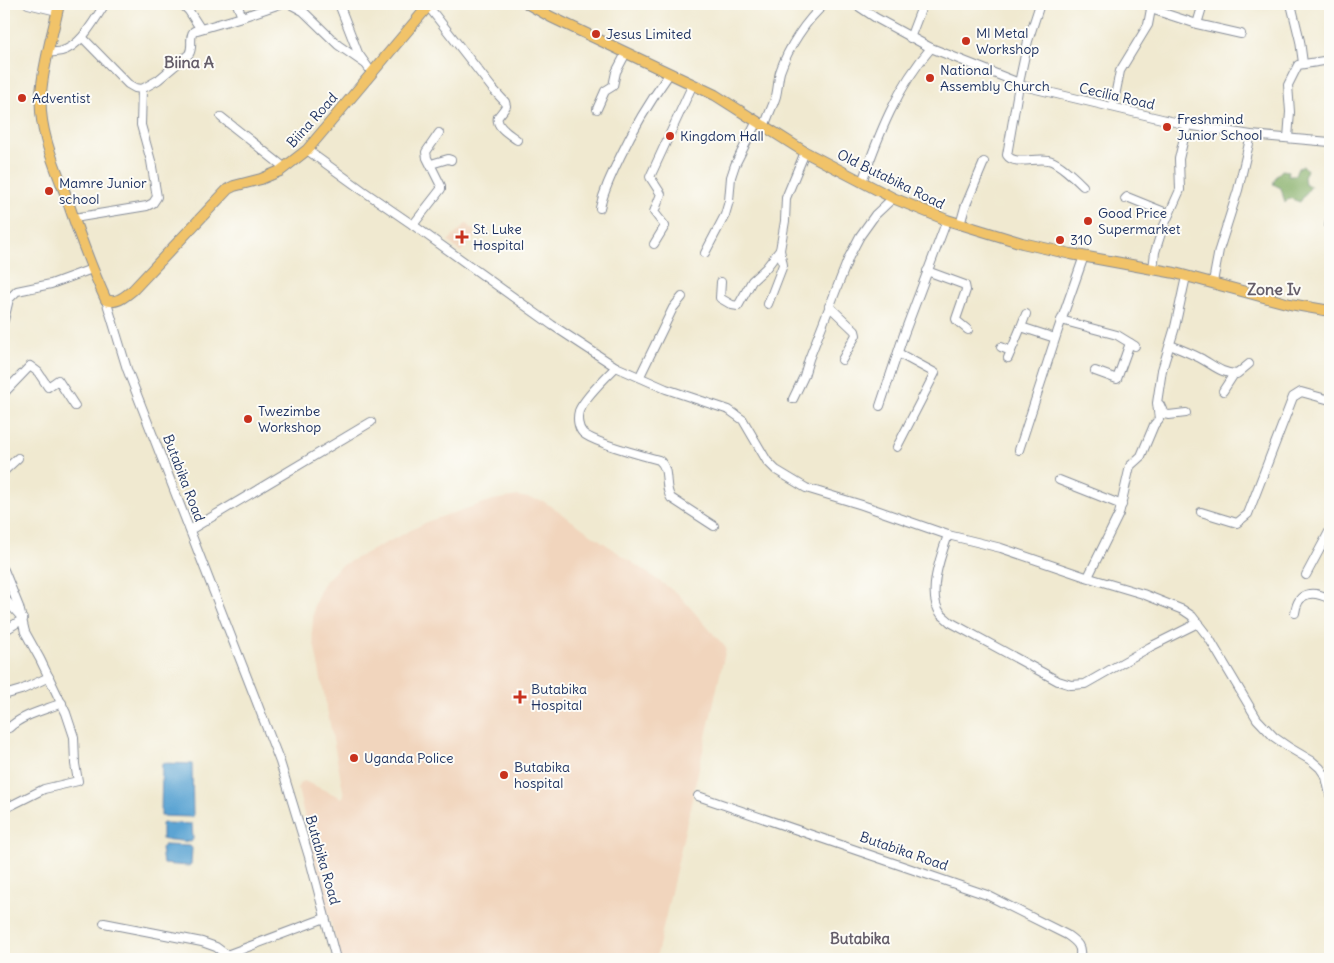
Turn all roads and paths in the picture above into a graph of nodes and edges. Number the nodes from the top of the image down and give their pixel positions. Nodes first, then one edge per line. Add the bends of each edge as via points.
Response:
1 (28, 4) edge
2 (104, 4) edge
3 (182, 4) edge
4 (237, 4) edge
5 (280, 4) edge
6 (290, 4) edge
7 (338, 4) edge
8 (528, 4) edge
9 (825, 4) edge
10 (855, 4) edge
11 (923, 4) edge
12 (1040, 4) edge
13 (1203, 4) edge
14 (1291, 4) edge
15 (429, 5) edge
16 (1149, 6) edge
17 (58, 7) edge
18 (242, 17) junction
19 (1196, 24) junction
20 (200, 28) junction
21 (1241, 34) dead end
22 (83, 38) junction
23 (910, 38) junction
24 (931, 48) junction
25 (49, 52) junction
26 (626, 53) junction
27 (1330, 60) edge
28 (364, 63) junction
29 (1303, 63) junction
30 (372, 73) junction
31 (670, 74) junction
32 (693, 84) junction
33 (1019, 84) junction
34 (142, 88) junction
35 (1113, 106) junction
36 (597, 109) dead end
37 (222, 117) dead end
38 (761, 123) junction
39 (1187, 125) junction
40 (439, 133) dead end
41 (1251, 135) junction
42 (1288, 138) junction
43 (517, 140) dead end
44 (1330, 142) edge
45 (307, 150) junction
46 (805, 152) junction
47 (451, 160) dead end
48 (984, 162) dead end
49 (431, 164) junction
50 (285, 168) junction
51 (862, 182) junction
52 (1083, 186) dead end
53 (893, 198) junction
54 (1125, 199) dead end
55 (600, 208) dead end
56 (1169, 214) junction
57 (74, 218) junction
58 (1330, 219) edge
59 (947, 220) junction
60 (413, 225) junction
61 (960, 225) junction
62 (1328, 230) dead end
63 (654, 244) dead end
64 (780, 250) junction
65 (705, 253) dead end
66 (1084, 256) junction
67 (92, 269) junction
68 (1153, 269) junction
69 (927, 271) junction
70 (1188, 276) junction
71 (721, 282) dead end
72 (1213, 282) junction
73 (682, 297) dead end
74 (106, 300) junction
75 (768, 304) dead end
76 (829, 306) junction
77 (1330, 311) edge
78 (1026, 314) dead end
79 (4, 320) edge
80 (1061, 320) junction
81 (1021, 327) junction
82 (968, 330) dead end
83 (1055, 338) junction
84 (1170, 345) junction
85 (1001, 347) dead end
86 (898, 353) junction
87 (842, 360) dead end
88 (1249, 364) dead end
89 (616, 367) junction
90 (1094, 371) dead end
91 (1234, 374) junction
92 (640, 376) junction
93 (1223, 391) dead end
94 (4, 393) edge
95 (793, 399) dead end
96 (1158, 399) junction
97 (1330, 400) edge
98 (75, 406) dead end
99 (880, 406) dead end
100 (1186, 413) dead end
101 (371, 422) dead end
102 (897, 447) dead end
103 (1019, 450) dead end
104 (18, 458) dead end
105 (4, 471) edge
106 (1059, 480) dead end
107 (1122, 505) junction
108 (1201, 512) dead end
109 (714, 526) dead end
110 (190, 530) junction
111 (1330, 530) edge
112 (948, 535) junction
113 (1327, 546) edge
114 (4, 570) edge
115 (1306, 575) dead end
116 (1088, 577) junction
117 (1329, 597) edge
118 (4, 598) edge
119 (1294, 612) dead end
120 (23, 619) junction
121 (1198, 622) junction
122 (4, 631) edge
123 (49, 677) junction
124 (4, 695) edge
125 (62, 703) junction
126 (10, 728) dead end
127 (1330, 795) edge
128 (698, 796) dead end
129 (4, 809) edge
130 (325, 918) junction
131 (104, 923) dead end
132 (227, 955) junction
133 (216, 959) edge
134 (336, 959) edge
135 (1079, 959) edge

1 - 17 street
2 - 22 street
3 - 20 street
4 - 18 street
5 - 18 street
6 - 28 street via 303,11 338,45
7 - 28 street
8 - 26 main road, Old Butabika Road
9 - 38 street via 799,34 780,73 776,96
10 - 23 street, Cecilia Road
11 - 23 street
12 - 33 street
13 - 19 street
14 - 29 street
15 - 30 main road, Biina Road
15 - 43 street via 505,102 498,121 500,127
16 - 19 street
16 - 35 street via 1148,25 1120,71
17 - 25 main road, Butabika Road
18 - 20 street
19 - 21 street
20 - 34 street via 191,34 189,54 158,80
22 - 25 street via 56,53
22 - 34 street via 128,84
23 - 24 street, Cecilia Road
24 - 33 street, Cecilia Road
24 - 51 street via 919,61 895,101 880,131
25 - 57 main road, Butabika Road via 41,93 42,117 51,154
26 - 31 main road, Old Butabika Road
26 - 36 street via 613,86 605,91
27 - 29 street
28 - 30 street
29 - 42 street via 1298,64 1288,85
30 - 45 main road, Biina Road
31 - 32 main road, Old Butabika Road
31 - 55 street via 632,132 607,183
32 - 38 main road, Old Butabika Road
32 - 63 street via 650,176 661,194 654,212 665,226
33 - 35 street, Cecilia Road
33 - 52 street via 1006,155 1014,160 1051,160
34 - 57 street via 141,126 157,197 147,206
35 - 39 street, Cecilia Road
37 - 50 street
38 - 46 main road, Old Butabika Road
38 - 65 street via 735,165 725,215
39 - 41 street, Cecilia Road
39 - 56 street via 1179,159 1180,190
40 - 49 street via 426,152
41 - 42 street, Cecilia Road
41 - 72 street
42 - 44 street, Cecilia Road
45 - 50 main road, Biina Road
45 - 60 street
46 - 51 main road, Old Butabika Road
46 - 64 street via 786,198
47 - 49 street
48 - 61 street
49 - 60 street via 441,189
50 - 74 main road, Biina Road via 228,189 133,290 118,301
51 - 53 main road, Old Butabika Road
53 - 59 main road, Old Butabika Road
53 - 76 street via 860,236
54 - 56 street via 1127,197
56 - 68 street via 1155,252
57 - 67 main road, Butabika Road
58 - 62 street
59 - 61 main road, Old Butabika Road
59 - 69 street
60 - 89 street
61 - 66 main road, Old Butabika Road
64 - 71 street via 752,281 738,306 720,298
64 - 75 street via 783,265
66 - 68 main road, Old Butabika Road
66 - 80 street
67 - 74 main road, Butabika Road
67 - 79 street via 51,284 17,290 9,298
68 - 70 main road, Old Butabika Road
69 - 82 street via 964,285 966,290 956,319
69 - 86 street
70 - 72 main road, Old Butabika Road
70 - 84 street
72 - 77 main road, Old Butabika Road via 1290,304
73 - 92 street via 673,308
74 - 110 street, Butabika Road via 127,369
76 - 87 street via 856,335
76 - 95 street
78 - 81 street
80 - 83 street
80 - 90 street via 1117,335 1132,345 1117,379
81 - 83 street
81 - 85 street via 1010,354
83 - 103 street
84 - 91 street
84 - 96 street
86 - 99 street
86 - 102 street via 935,373
88 - 91 street
89 - 92 street
89 - 109 street via 581,408 580,430 589,438 659,460 666,468 671,498
91 - 93 street
92 - 112 street via 666,389 730,410 743,420 767,461 806,488
94 - 98 street via 30,366 48,387 58,380
96 - 100 street via 1164,414
96 - 107 street via 1159,419 1141,456 1130,466
97 - 108 street via 1301,392 1293,397 1248,514 1243,519 1237,522
101 - 110 street
104 - 105 street
106 - 107 street
107 - 116 street
110 - 130 street, Butabika Road via 280,762
111 - 113 street
112 - 116 street via 1001,548
112 - 121 street via 934,588 940,613 950,622 1058,681 1071,685 1085,684
113 - 115 street
114 - 120 street
116 - 121 street via 1173,604
117 - 119 street via 1307,594
118 - 120 street
120 - 122 street
120 - 123 street via 25,632
121 - 127 street via 1256,719 1274,737 1320,768 1326,777
123 - 124 street
123 - 125 street
125 - 126 street
125 - 129 street via 74,737 78,781 44,789
128 - 135 street, Butabika Road via 986,894 1067,935 1077,942 1081,952
130 - 132 street
130 - 134 street, Butabika Road
131 - 132 street via 202,942
132 - 133 street

